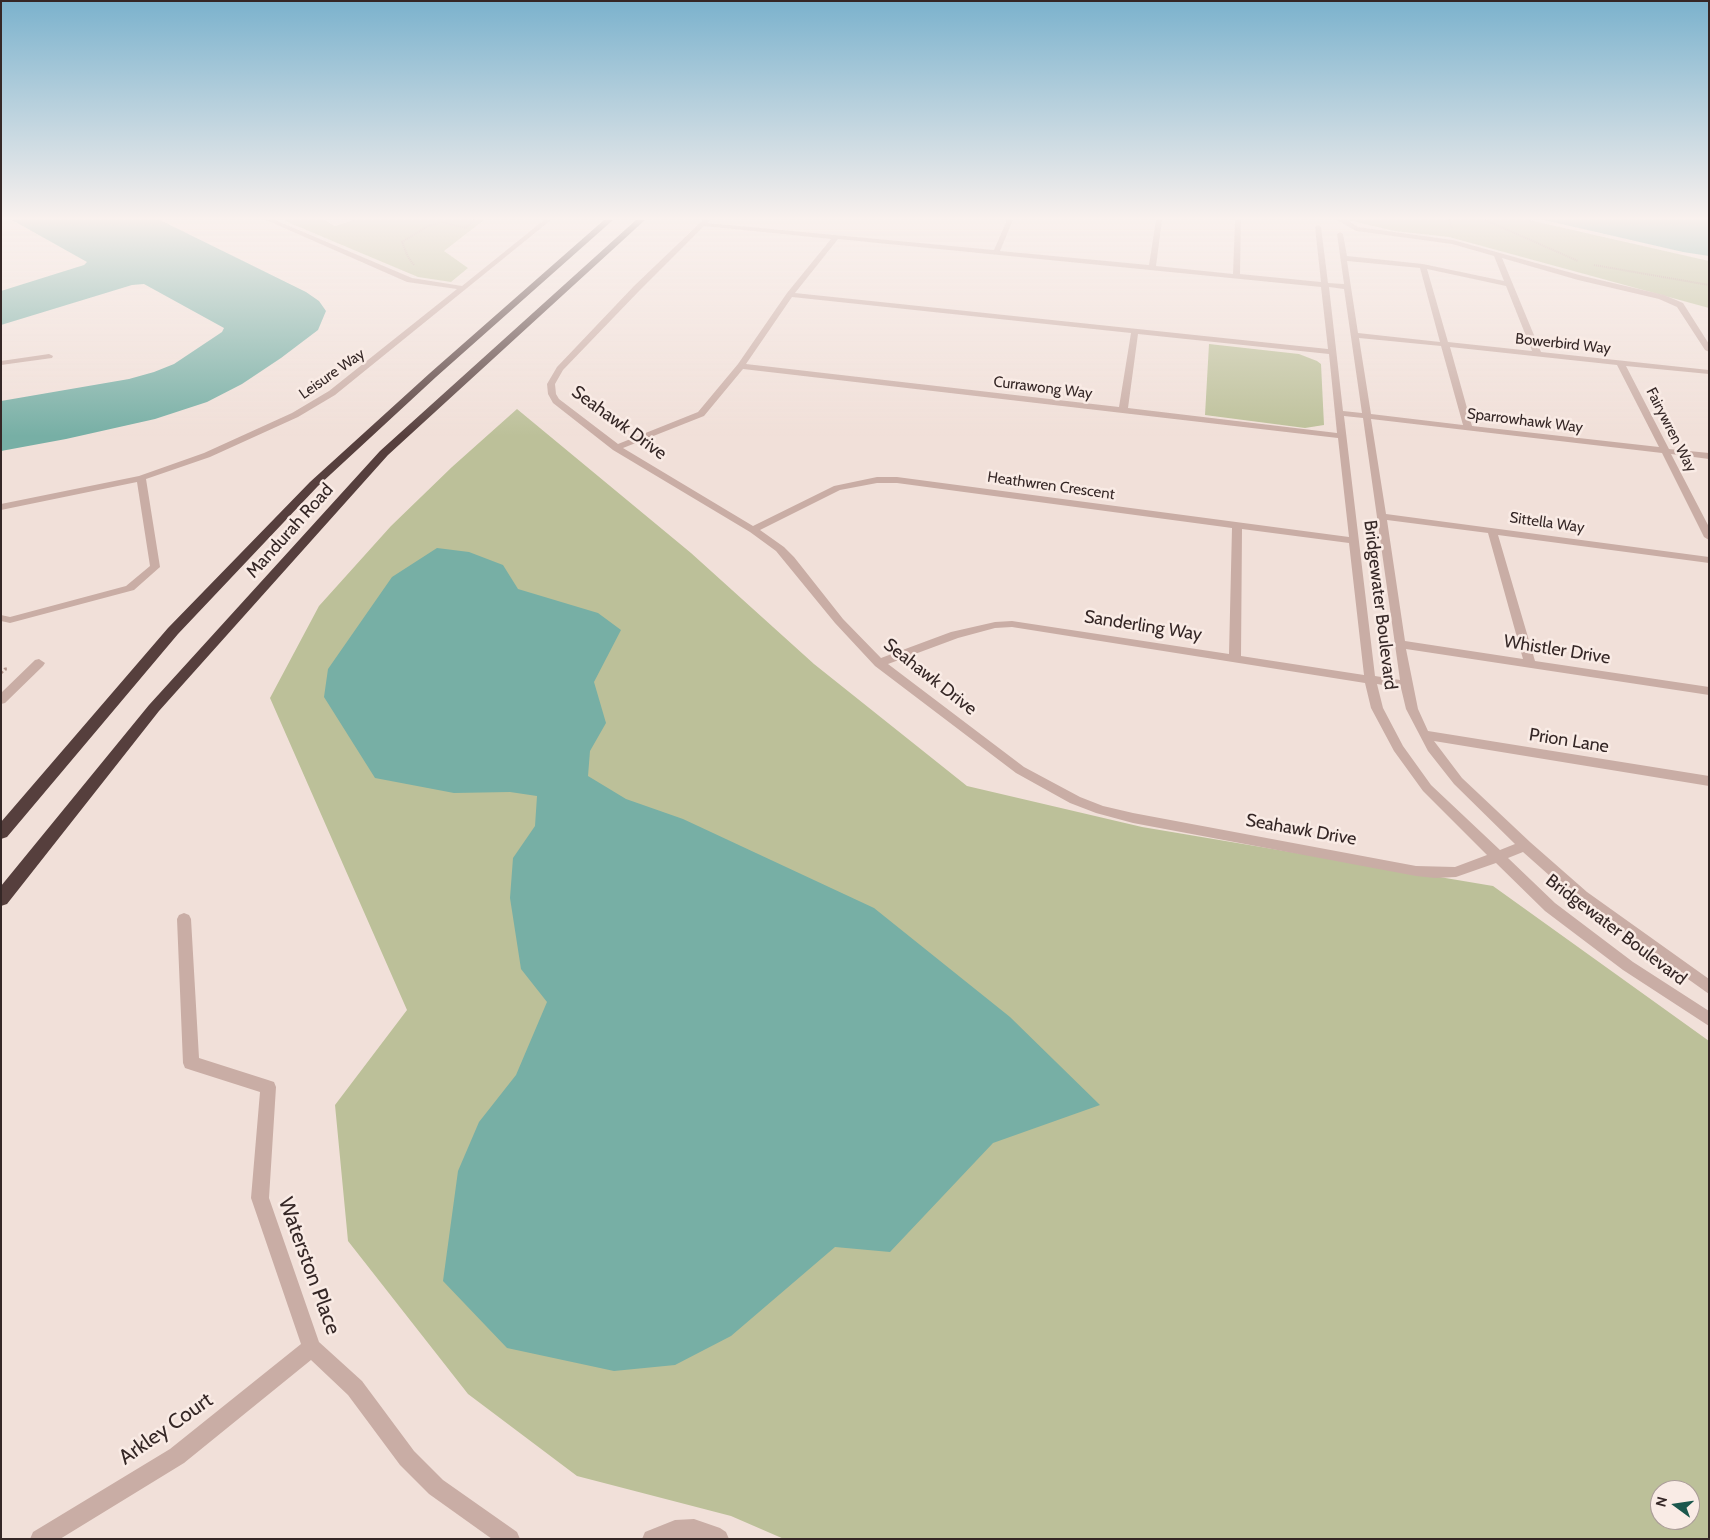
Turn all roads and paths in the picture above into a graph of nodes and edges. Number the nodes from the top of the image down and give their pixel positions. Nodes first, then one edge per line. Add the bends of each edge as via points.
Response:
1 (458, 292) edge
2 (527, 292) edge
3 (562, 292) edge
4 (633, 292) edge
5 (792, 292) edge
6 (1326, 292) edge
7 (1349, 292) edge
8 (1430, 292) edge
9 (1512, 292) edge
10 (1636, 292) edge
11 (790, 295) junction
12 (1135, 331) junction
13 (1355, 335) junction
14 (1445, 345) junction
15 (1709, 350) edge
16 (1332, 352) junction
17 (1538, 355) junction
18 (49, 356) dead end
19 (1, 363) edge
20 (1621, 364) junction
21 (741, 366) junction
22 (1709, 372) edge
23 (1123, 411) junction
24 (1339, 413) junction
25 (1366, 416) junction
26 (1468, 428) junction
27 (1342, 436) junction
28 (616, 448) junction
29 (1666, 451) junction
30 (1709, 456) edge
31 (141, 478) junction
32 (1, 507) edge
33 (1381, 516) junction
34 (1237, 526) junction
35 (753, 530) junction
36 (1492, 531) junction
37 (1709, 536) edge
38 (1354, 541) junction
39 (1709, 560) edge
40 (1, 618) edge
41 (1400, 644) junction
42 (1235, 659) junction
43 (39, 663) dead end
44 (879, 663) junction
45 (1530, 664) junction
46 (1370, 679) junction
47 (1406, 686) junction
48 (1709, 691) edge
49 (1, 700) edge
50 (1424, 735) junction
51 (1709, 781) edge
52 (1, 833) edge
53 (1525, 846) junction
54 (1498, 858) junction
55 (1, 899) edge
56 (184, 920) dead end
57 (1709, 988) edge
58 (1709, 1019) edge
59 (312, 1348) junction
60 (40, 1539) edge
61 (510, 1539) edge
62 (652, 1539) edge
63 (719, 1539) edge

1 - 31 street, Leisure Way via 317,404 207,455
2 - 52 highway, Mandurah Road via 314,484 172,631
3 - 55 highway, Mandurah Road via 384,453 154,708
4 - 28 street, Seahawk Drive via 560,369 551,384 556,401
5 - 11 street
6 - 16 street, Bridgewater Boulevard
7 - 13 street, Bridgewater Boulevard
8 - 14 street
9 - 17 street
10 - 15 street via 1680,305
11 - 12 street
11 - 21 street
12 - 16 street
12 - 23 street
13 - 14 street, Bowerbird Way
13 - 25 street, Bridgewater Boulevard
14 - 17 street, Bowerbird Way
14 - 26 street
16 - 24 street, Bridgewater Boulevard
17 - 20 street, Bowerbird Way
18 - 19 street
20 - 22 street, Bowerbird Way
20 - 29 street, Fairywren Way
21 - 23 street, Currawong Way
21 - 28 street via 701,414
23 - 27 street, Currawong Way
24 - 25 street, Sparrowhawk Way
24 - 27 street, Bridgewater Boulevard
25 - 26 street, Sparrowhawk Way
25 - 33 street, Bridgewater Boulevard
26 - 29 street, Sparrowhawk Way
27 - 38 street, Bridgewater Boulevard
28 - 35 street, Seahawk Drive
29 - 30 street, Sparrowhawk Way
29 - 37 street, Fairywren Way
31 - 32 street, Leisure Way
31 - 40 street via 155,567 130,588 10,620
33 - 36 street, Sittella Way
33 - 41 street, Bridgewater Boulevard
34 - 35 street, Heathwren Crescent via 897,480 868,481 837,488
34 - 38 street, Heathwren Crescent
34 - 42 street
35 - 44 street, Seahawk Drive via 790,559 839,621
36 - 39 street, Sittella Way
36 - 45 street
38 - 46 street, Bridgewater Boulevard
41 - 45 street, Whistler Drive
41 - 47 street, Bridgewater Boulevard
42 - 44 street, Sanderling Way via 1012,624 955,635
42 - 46 street, Sanderling Way
43 - 49 street
44 - 54 street, Seahawk Drive via 1039,782 1101,810 1416,871 1456,872
45 - 48 street, Whistler Drive
46 - 47 street, Sanderling Way
46 - 54 street, Bridgewater Boulevard via 1376,708 1411,767
47 - 50 street, Bridgewater Boulevard
50 - 51 street, Prion Lane
50 - 53 street, Bridgewater Boulevard via 1458,781
53 - 54 street, Seahawk Drive
53 - 57 street, Bridgewater Boulevard via 1582,896
54 - 58 street, Bridgewater Boulevard via 1550,907 1628,966
56 - 59 street, Waterston Place via 191,1062 268,1087 260,1198
59 - 60 street, Arkley Court via 177,1456
59 - 61 street, Waterston Place via 355,1388 407,1458 436,1487
62 - 63 street via 674,1530 694,1530

